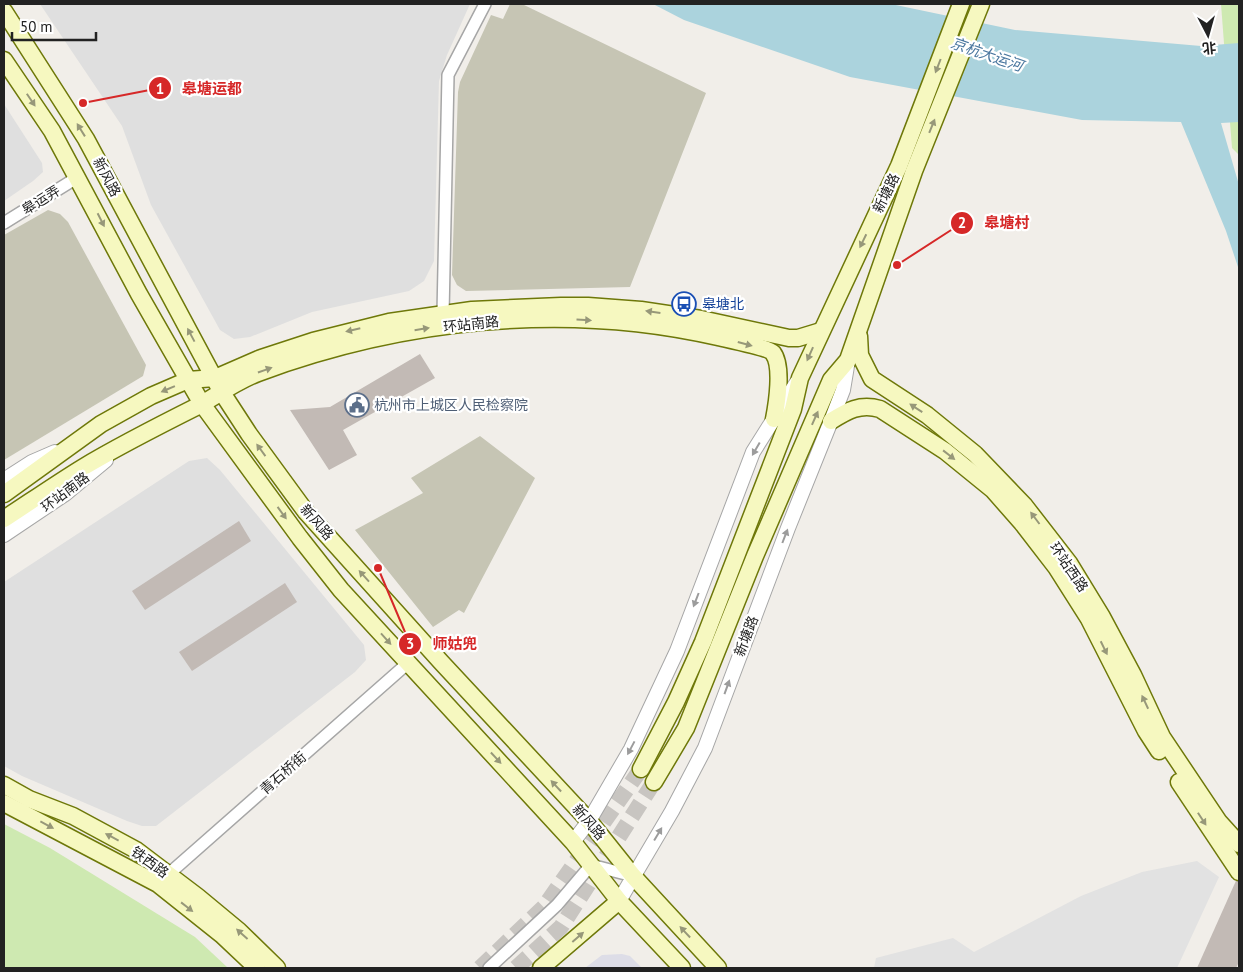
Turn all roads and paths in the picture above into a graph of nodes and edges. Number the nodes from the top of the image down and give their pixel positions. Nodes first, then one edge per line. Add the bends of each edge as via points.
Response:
1 (485, 4) edge
2 (961, 4) edge
3 (981, 4) edge
4 (4, 12) edge
5 (23, 40) junction
6 (4, 53) edge
7 (4, 60) edge
8 (907, 168) junction
9 (78, 177) junction
10 (4, 223) edge
11 (443, 314) junction
12 (821, 331) junction
13 (859, 331) junction
14 (848, 360) junction
15 (800, 378) junction
16 (188, 380) junction
17 (218, 384) junction
18 (202, 404) junction
19 (774, 419) junction
20 (831, 422) junction
21 (101, 424) junction
22 (124, 445) junction
23 (4, 480) edge
24 (4, 494) edge
25 (4, 519) edge
26 (4, 535) edge
27 (408, 663) junction
28 (642, 769) tunnel mouth
29 (654, 782) tunnel mouth
30 (4, 785) edge
31 (4, 803) edge
32 (589, 821) junction
33 (573, 842) junction
34 (1239, 844) edge
35 (591, 865) junction
36 (1239, 872) edge
37 (633, 876) junction
38 (163, 879) junction
39 (619, 901) junction
40 (257, 968) edge
41 (277, 968) edge
42 (489, 968) edge
43 (541, 968) edge
44 (682, 968) edge
45 (718, 968) edge

1 - 11 street via 448,75
2 -> 8 main road, 新塘路
8 -> 3 main road, 新塘路
4 - 5 main road, 新风路
5 - 6 main road
17 -> 5 main road, 新风路 via 86,139
7 -> 9 main road, 新风路 via 52,131
8 -> 12 main road, 新塘路
8 - 13 main road, 新塘路
9 - 10 street, 皋运弄
9 -> 16 main road, 新风路
12 -> 11 main road, 环站南路 via 790,338 701,319 588,306 512,307
11 -> 17 main road, 环站南路 via 389,322 321,338 261,358
12 -> 15 main road, 新塘路
13 - 14 main road, 新塘路
34 -> 13 main road, 环站西路 via 1220,822 1162,737 1133,675 1069,563 1024,505 975,454 927,415 872,379 860,355
14 - 20 street, 新塘路 via 843,390
29 -> 14 main road, 新塘路 via 686,728 831,380
15 - 19 street, 新塘路
15 - 28 main road, 新塘路 via 793,410 704,642
16 - 17 main road, 环站南路
16 - 18 main road, 新风路
16 -> 21 main road, 环站南路
17 - 18 main road, 环站南路
17 -> 19 main road, 环站南路 via 372,339 469,323 561,318 679,329 770,351 776,361 779,394
32 -> 17 main road, 新风路 via 306,512 249,434
18 - 22 main road, 环站南路
18 -> 27 main road, 新风路 via 306,546 341,590
19 -> 32 street, 新塘路 via 753,452 677,651 655,699 631,749
20 -> 36 main road, 环站西路 via 854,408 871,406 880,409 945,451 993,490 1056,567 1089,618 1146,731
37 -> 20 street, 新塘路 via 704,748
21 - 23 street, 环站南路
21 - 24 main road, 环站南路
22 - 25 main road, 环站南路
22 - 26 street, 环站南路 via 65,494
27 -> 33 main road, 新风路
27 - 38 street, 青石桥街
38 -> 30 main road, 铁西路 via 136,850 73,816 29,799
31 -> 38 main road, 铁西路
32 - 33 street, 新塘路
32 - 37 main road, 新风路
33 - 35 main road, 新风路
35 - 37 street
35 - 39 main road, 新风路
35 - 42 street via 557,904
37 - 39 street, 新塘路
45 -> 37 main road, 新风路
38 -> 40 main road, 铁西路
41 -> 38 main road, 铁西路 via 239,931
43 -> 39 main road
39 - 44 main road, 新风路

